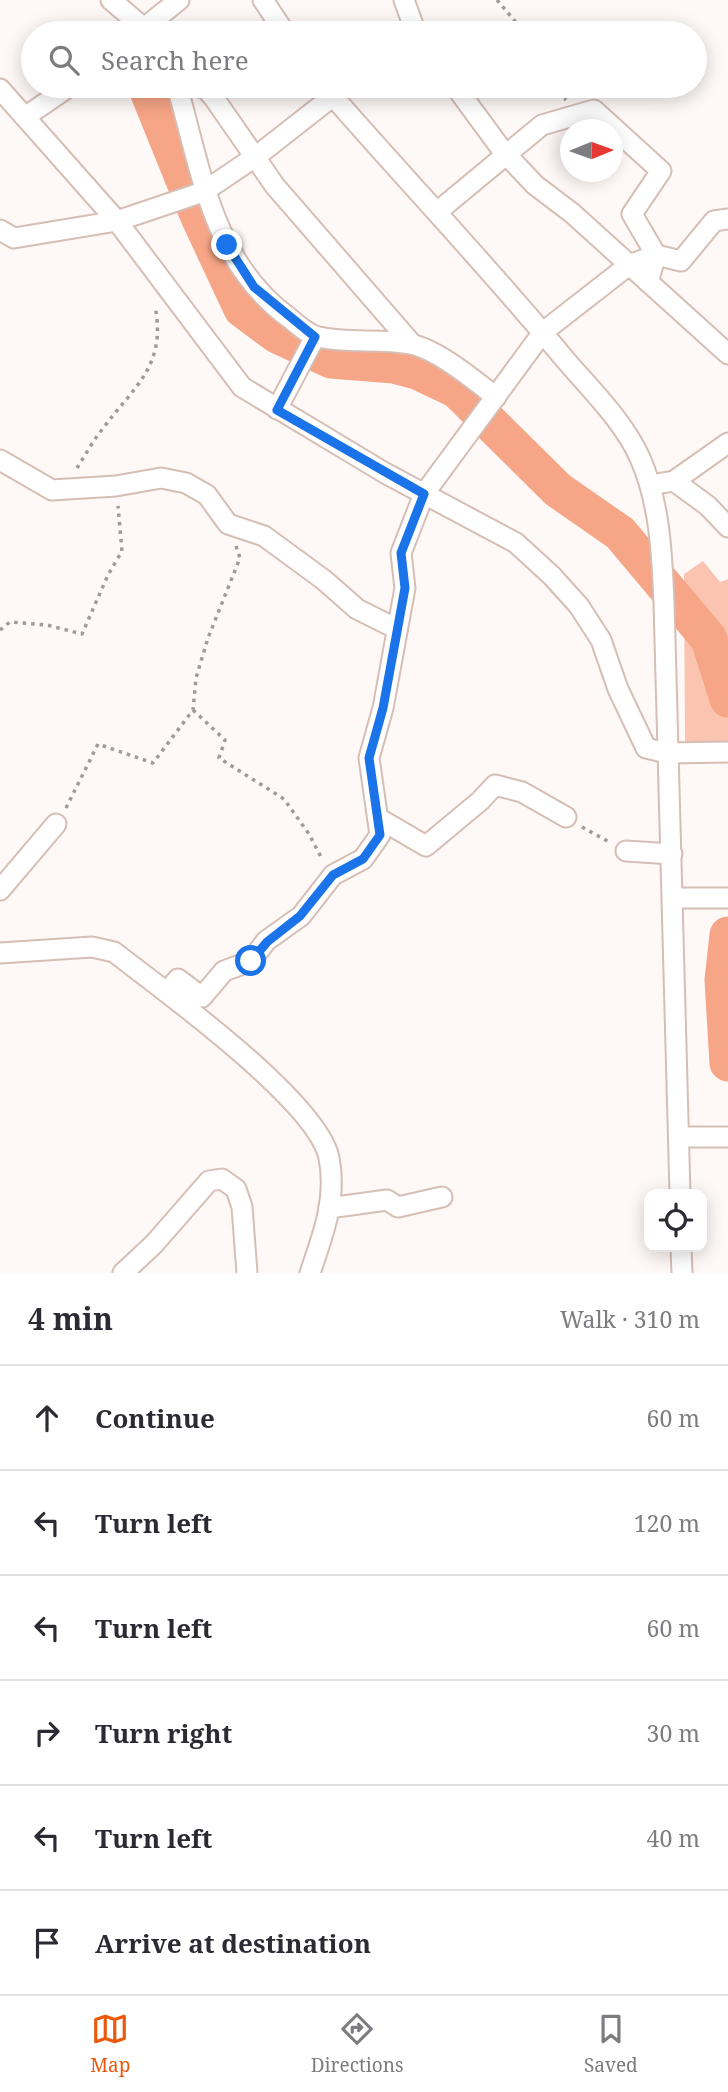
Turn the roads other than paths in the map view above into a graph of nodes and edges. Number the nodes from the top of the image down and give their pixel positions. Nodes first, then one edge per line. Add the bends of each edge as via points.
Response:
1 (111, 0) edge
2 (179, 0) edge
3 (263, 0) edge
4 (404, 0) edge
5 (132, 21) edge
6 (155, 21) edge
7 (277, 21) edge
8 (410, 21) edge
9 (0, 89) edge
10 (53, 98) edge
11 (180, 98) edge
12 (214, 98) edge
13 (324, 98) edge
14 (342, 98) edge
15 (463, 98) edge
16 (25, 117) junction
17 (506, 155) junction
18 (253, 158) junction
19 (203, 192) junction
20 (437, 212) junction
21 (728, 219) edge
22 (117, 221) junction
23 (0, 230) edge
24 (656, 256) junction
25 (629, 265) junction
26 (648, 282) junction
27 (543, 332) junction
28 (315, 337) junction
29 (412, 344) junction
30 (728, 354) edge
31 (496, 397) junction
32 (277, 410) junction
33 (728, 443) edge
34 (0, 460) edge
35 (674, 481) junction
36 (650, 485) junction
37 (424, 494) junction
38 (728, 527) edge
39 (397, 629) junction
40 (728, 752) edge
41 (667, 753) junction
42 (566, 817) road end
43 (378, 818) junction
44 (56, 824) road end
45 (626, 851) road end
46 (672, 854) junction
47 (0, 890) edge
48 (673, 898) junction
49 (726, 898) edge
50 (0, 953) edge
51 (167, 992) junction
52 (680, 1137) junction
53 (724, 1137) edge
54 (680, 1189) edge
55 (442, 1197) dead end
56 (329, 1208) junction
57 (681, 1252) edge
58 (124, 1273) edge
59 (247, 1273) edge
60 (310, 1273) edge
61 (682, 1273) edge

1 - 5 street
2 - 6 street
3 - 7 street
4 - 8 street
9 - 16 street
10 - 16 street
11 - 19 street
12 - 18 street
13 - 18 street
14 - 20 street
15 - 17 street
16 - 22 street
17 - 20 street
17 - 24 street via 542,125 594,110 661,171 632,214
17 - 25 street
18 - 19 street
18 - 29 street
19 - 22 street
19 - 28 street via 227,245 254,287
20 - 27 street
21 - 24 street via 714,221 681,261
22 - 23 street via 14,238
22 - 32 street via 243,387
24 - 25 street
24 - 26 street
25 - 26 street
25 - 27 street
26 - 30 street
27 - 31 street
27 - 36 street via 623,429
28 - 29 street
28 - 32 street
29 - 31 street via 465,373
31 - 37 street
32 - 37 street
33 - 35 street
34 - 39 street via 52,490 161,478 186,483 206,495 228,524 264,536 357,609
35 - 36 street
35 - 38 street
36 - 41 street via 662,552
37 - 39 street via 401,553 405,588
37 - 41 street via 516,544 552,576 601,640 646,748
39 - 43 street via 369,758
40 - 41 street
41 - 46 street
42 - 43 street via 522,792 495,785 426,846
43 - 51 street via 380,835 363,859 333,875 300,916 251,961 225,971 202,997 178,979
44 - 47 street
45 - 46 street
46 - 48 street
48 - 49 street
48 - 52 street
50 - 51 street via 92,947 114,952
51 - 56 street via 312,1123 329,1155
52 - 53 street
52 - 54 street
55 - 56 street via 398,1208 387,1200
56 - 60 street
57 - 61 street
58 - 59 street via 209,1181 222,1179 236,1189 242,1207

